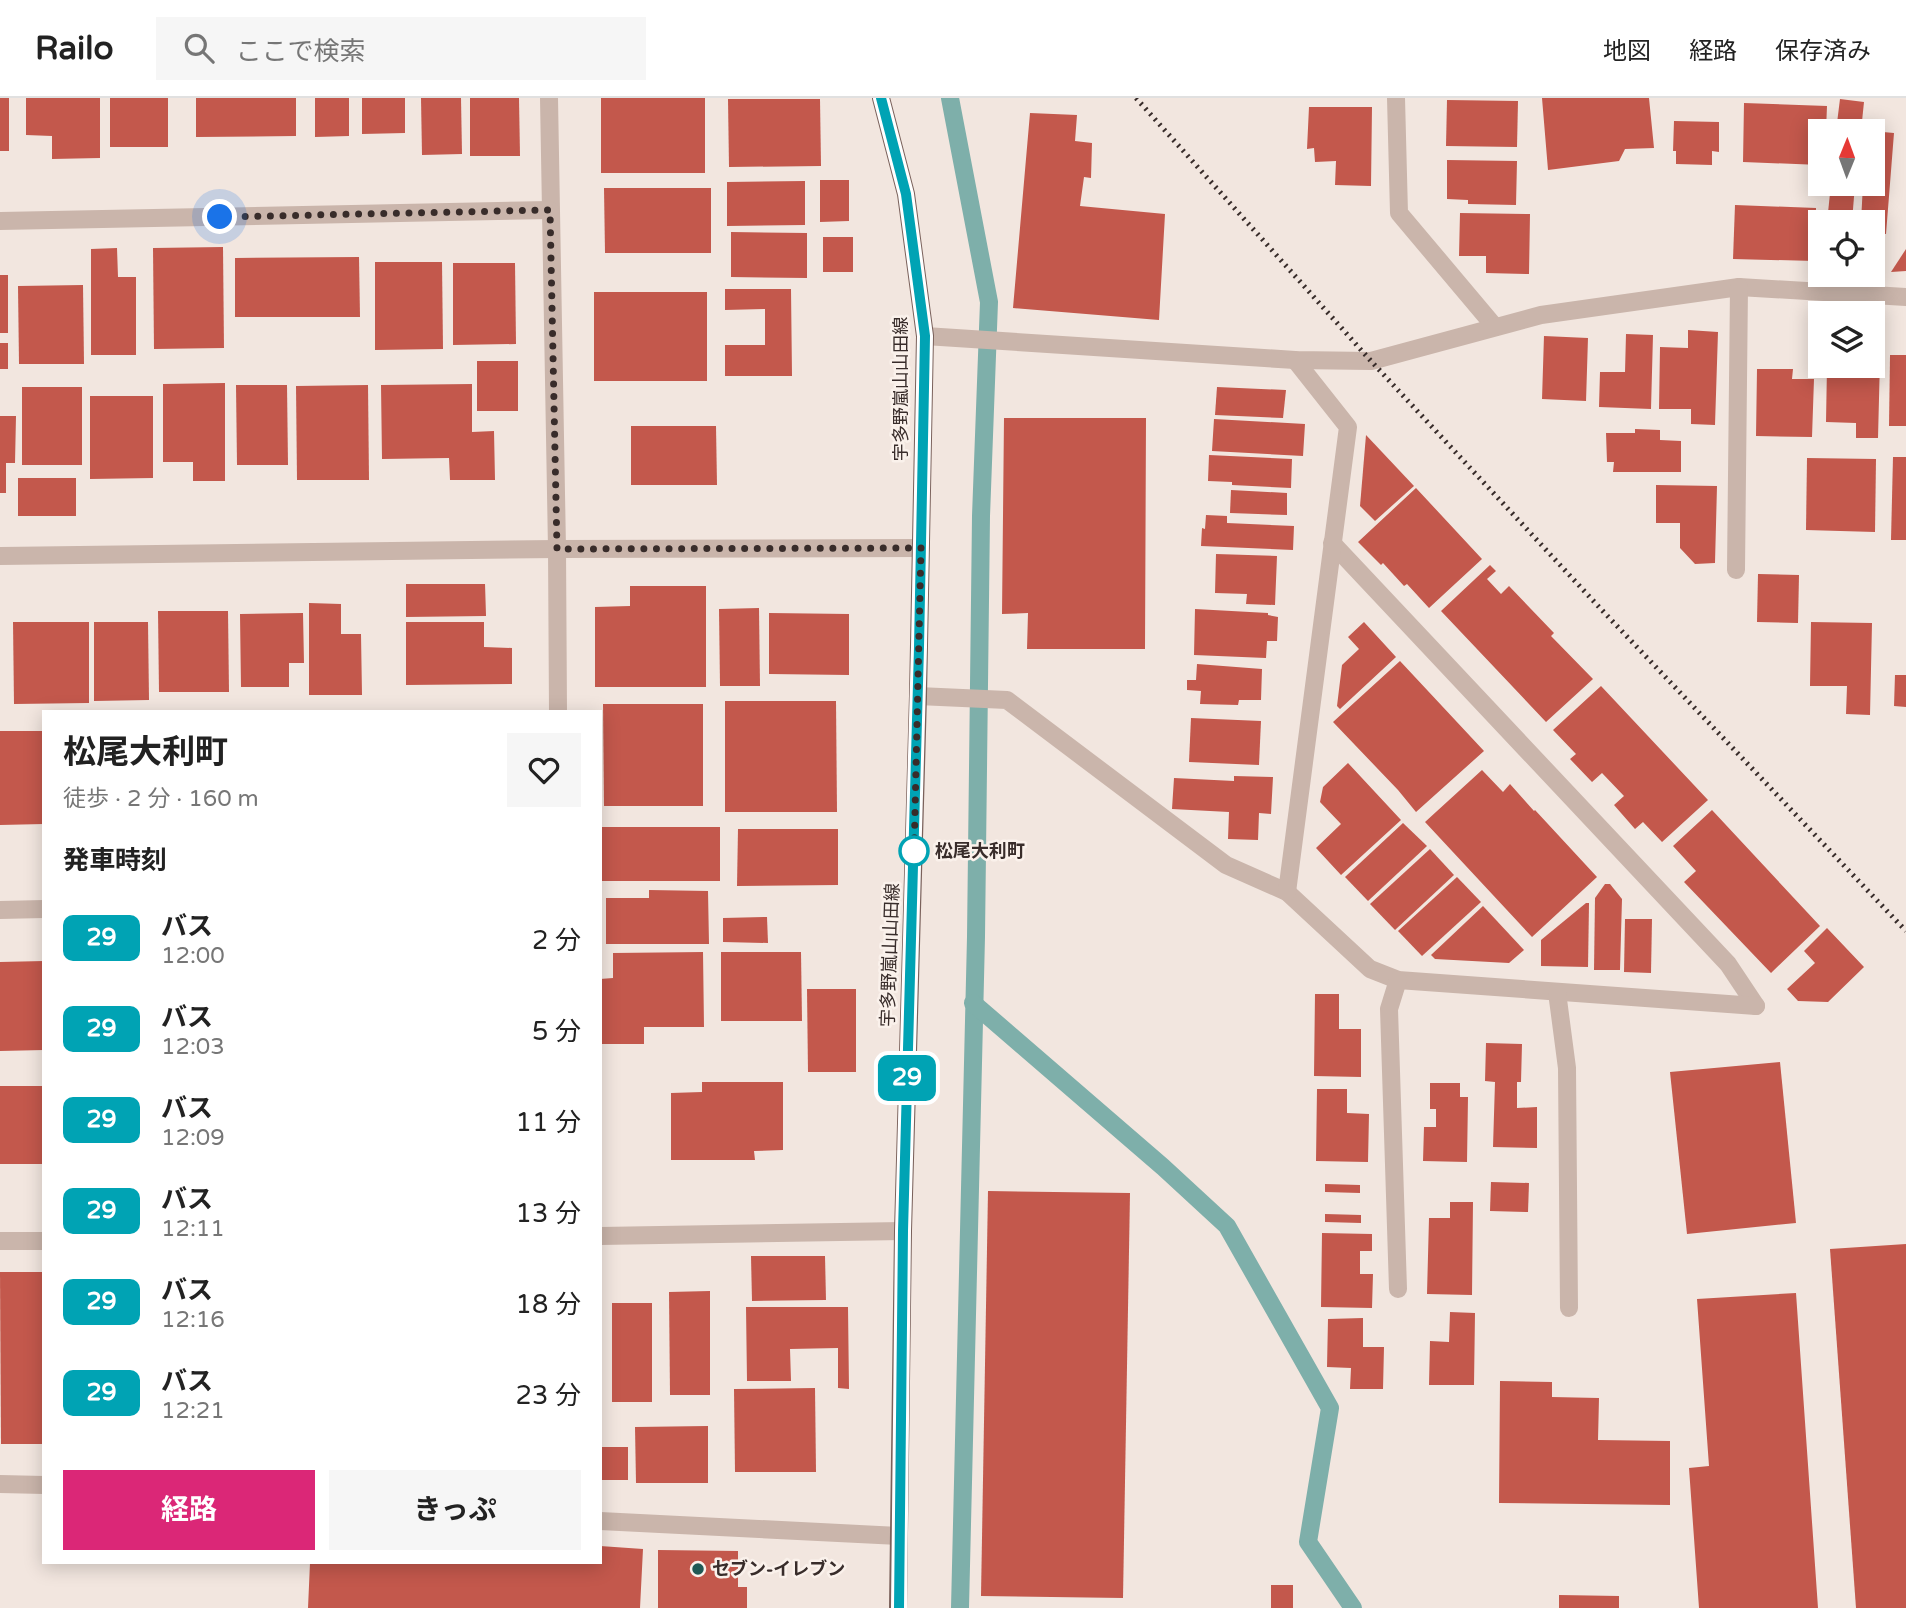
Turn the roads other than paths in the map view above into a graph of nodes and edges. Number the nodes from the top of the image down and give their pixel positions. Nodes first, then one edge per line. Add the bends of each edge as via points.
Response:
1 (549, 98) edge
2 (881, 98) edge
3 (1396, 98) edge
4 (550, 210) junction
5 (0, 221) edge
6 (1739, 287) junction
7 (1906, 297) edge
8 (1495, 327) junction
9 (925, 336) junction
10 (1295, 360) junction
11 (1332, 543) junction
12 (921, 548) junction
13 (557, 549) junction
14 (0, 556) edge
15 (1736, 570) dead end
16 (918, 696) junction
17 (558, 710) edge
18 (1287, 892) junction
19 (42, 909) edge
20 (0, 910) edge
21 (1398, 980) junction
22 (1557, 992) junction
23 (903, 1231) junction
24 (602, 1236) edge
25 (0, 1241) edge
26 (42, 1241) edge
27 (1398, 1289) dead end
28 (1569, 1308) dead end
29 (0, 1484) edge
30 (42, 1485) edge
31 (602, 1521) edge
32 (899, 1536) junction
33 (898, 1608) edge

1 - 4 street
2 - 9 main road, 宇多野嵐山山田線 via 906,194
3 - 8 street via 1399,213
4 - 5 street
4 - 13 street
6 - 7 street
6 - 8 street via 1541,315
6 - 15 street
8 - 10 street via 1371,361
9 - 10 street
9 - 12 main road, 宇多野嵐山山田線
10 - 11 street via 1348,427
11 - 18 street
11 - 22 street via 1728,964 1755,1006
12 - 13 street
12 - 16 main road, 宇多野嵐山山田線
13 - 14 street
13 - 17 street
16 - 18 street via 1007,700 1226,865
16 - 23 main road, 宇多野嵐山山田線
18 - 21 street via 1370,969
19 - 20 street
21 - 22 street
21 - 27 street via 1389,1009
22 - 28 street via 1567,1068
23 - 24 street
23 - 32 main road, 宇多野嵐山山田線
25 - 26 street
29 - 30 street
31 - 32 street
32 - 33 main road, 宇多野嵐山山田線

